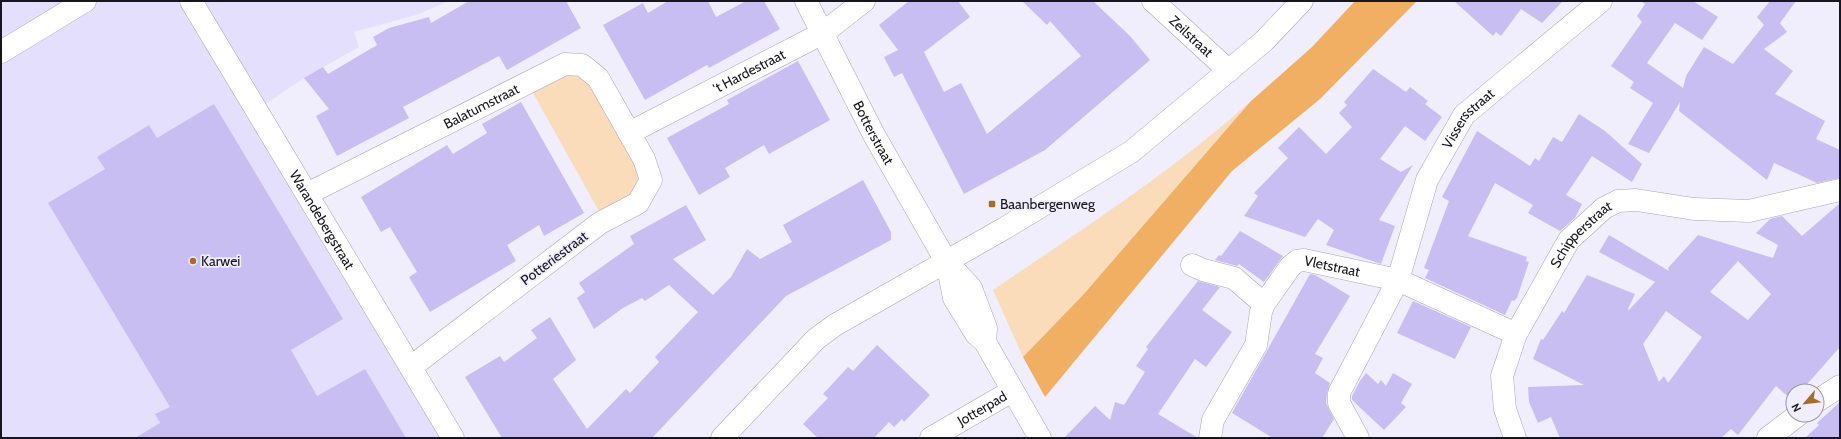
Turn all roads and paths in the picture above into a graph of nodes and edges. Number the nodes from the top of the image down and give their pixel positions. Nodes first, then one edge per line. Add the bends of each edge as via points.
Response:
1 (85, 1) edge
2 (191, 1) edge
3 (806, 1) edge
4 (864, 1) edge
5 (1153, 1) edge
6 (1302, 1) edge
7 (1601, 1) edge
8 (823, 33) junction
9 (1, 52) edge
10 (1229, 71) junction
11 (629, 133) junction
12 (1840, 190) edge
13 (307, 194) junction
14 (946, 261) junction
15 (1192, 265) dead end
16 (1398, 280) junction
17 (1264, 304) junction
18 (1516, 334) junction
19 (411, 367) junction
20 (1840, 386) edge
21 (1012, 390) junction
22 (1825, 396) edge
23 (1788, 423) edge
24 (453, 438) edge
25 (722, 438) edge
26 (931, 438) edge
27 (1040, 438) edge
28 (1210, 438) edge
29 (1358, 438) edge
30 (1515, 438) edge
31 (1768, 438) edge

1 - 9 street
2 - 13 street, Warandebergstraat
3 - 8 street, Botterstraat
4 - 8 street, 't Hardestraat
5 - 10 street, Zeilstraat
6 - 10 street via 1264,41
7 - 16 street, Vissersstraat via 1464,115 1427,180
8 - 11 street, 't Hardestraat
8 - 14 street, Botterstraat via 874,135
10 - 14 street via 1131,152
11 - 13 street, Balatumstraat via 598,78 582,65 565,64
11 - 19 street, Potteriestraat via 644,159 651,180 638,203 600,223
12 - 18 street, Schipperstraat via 1749,211 1694,209 1636,200 1618,201 1592,217 1569,240
13 - 19 street, Warandebergstraat
14 - 21 street, Botterstraat via 954,298 976,334 985,342
14 - 25 street via 835,324 816,338
15 - 17 street via 1234,278
16 - 17 street, Vletstraat via 1304,260 1297,261 1290,266
16 - 18 street
16 - 29 street, Vissersstraat via 1339,393 1339,403
17 - 28 street, Vletstraat via 1256,346 1213,420
18 - 30 street, Schipperstraat via 1502,376 1505,409
19 - 24 street, Warandebergstraat
20 - 22 street
21 - 26 street, Jotterpad
21 - 27 street, Botterstraat
23 - 31 street

